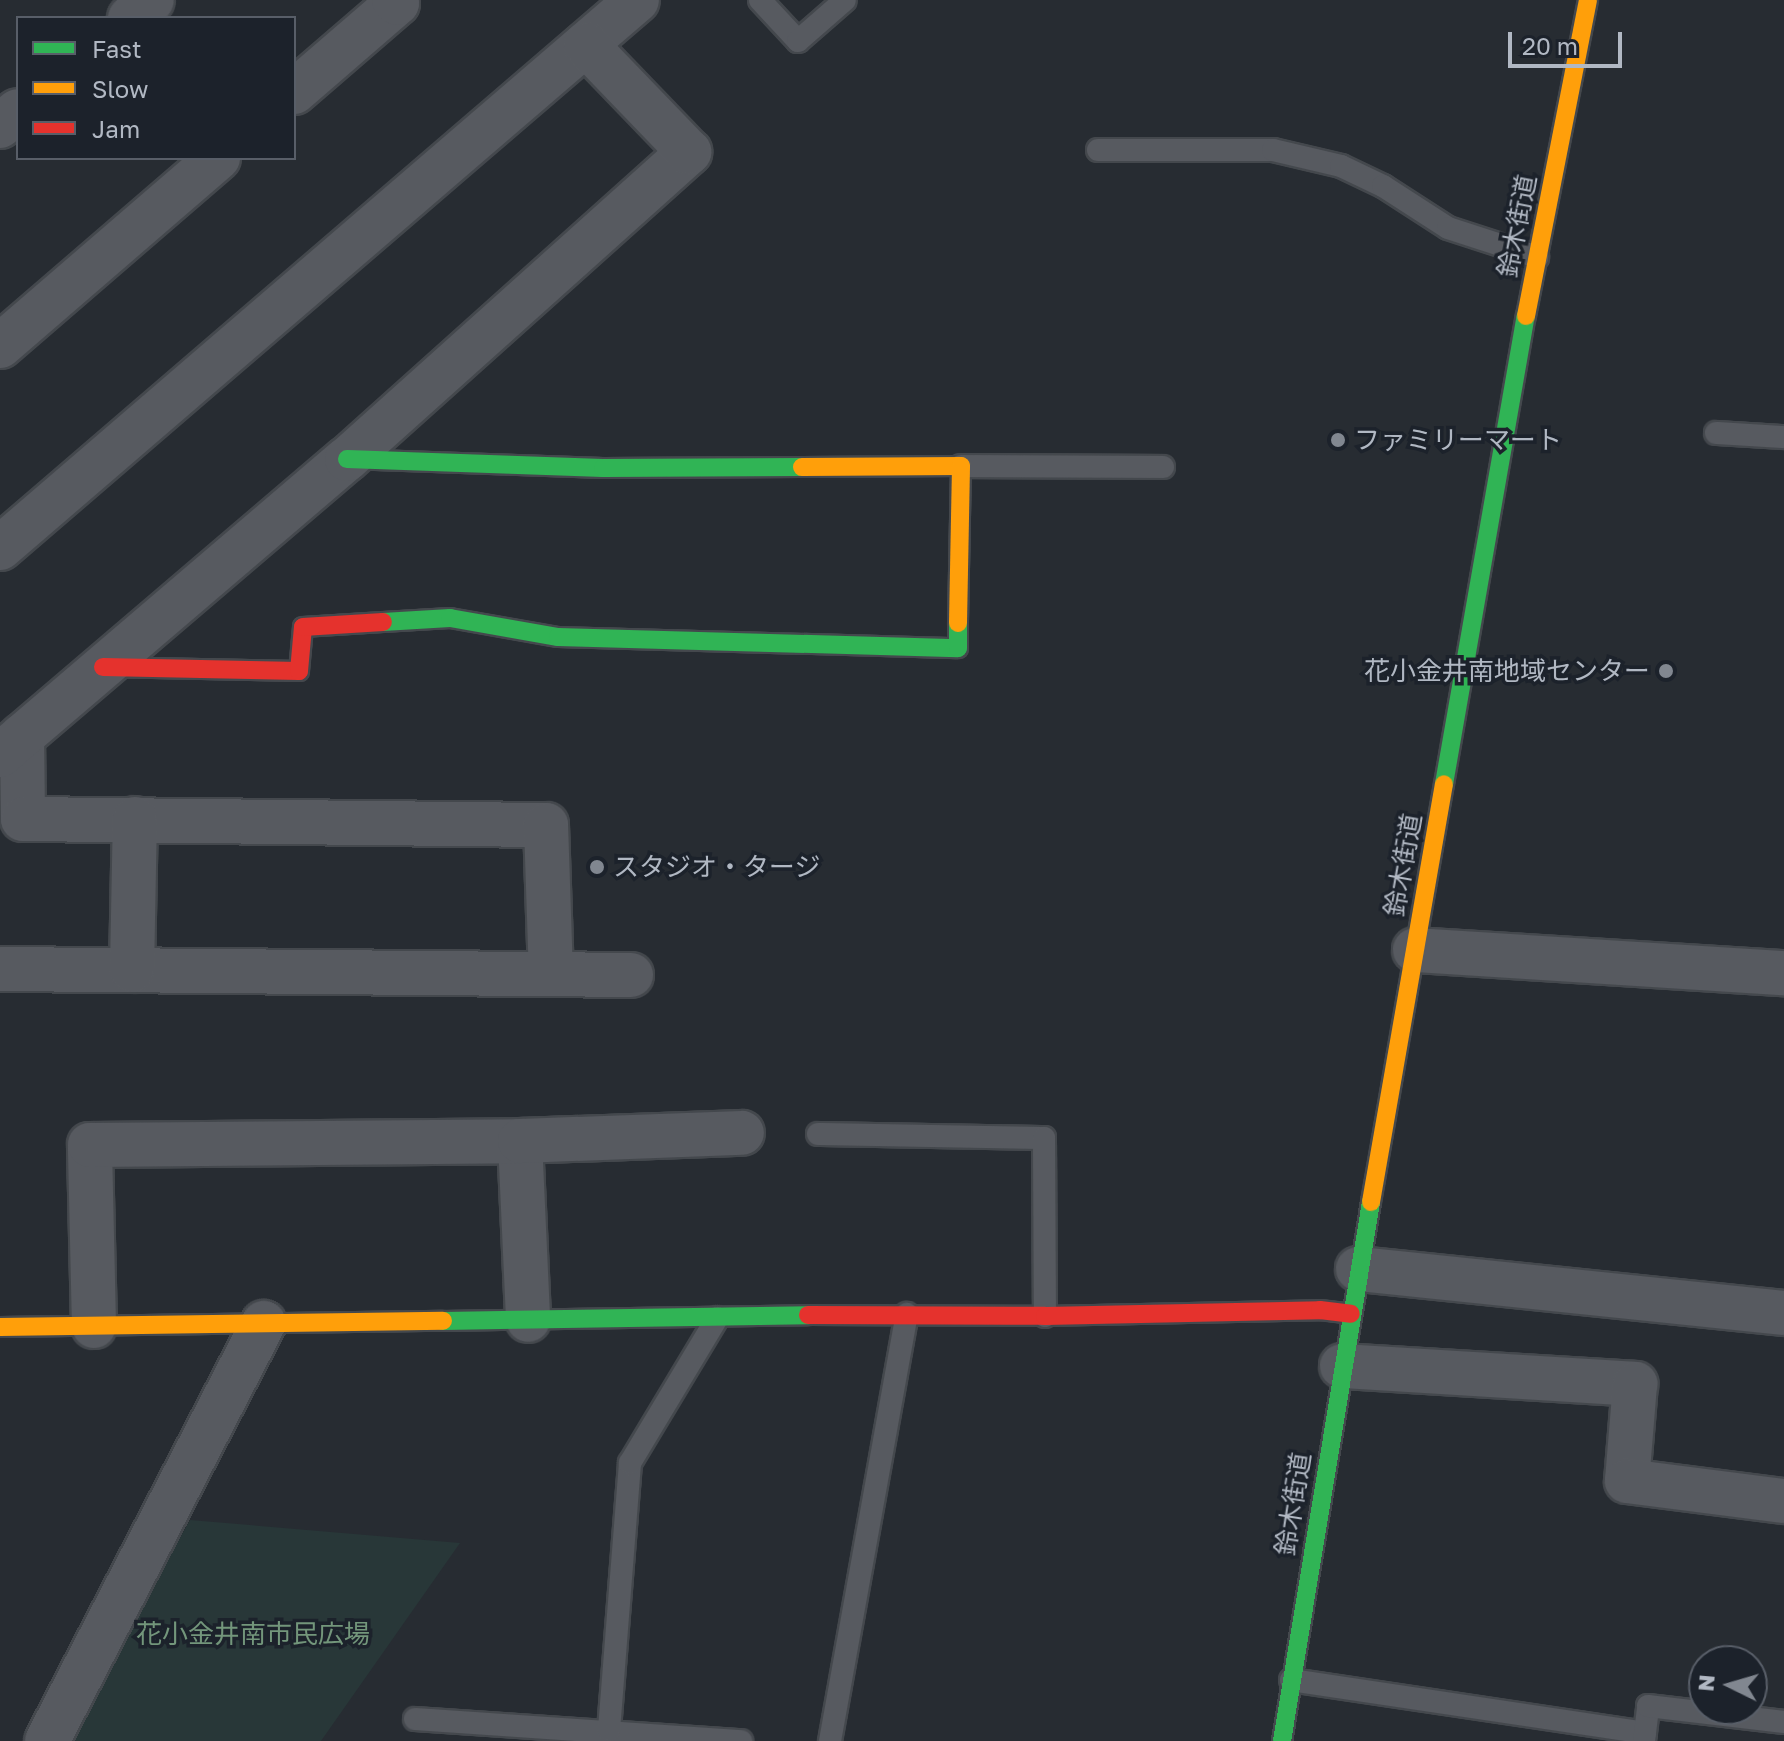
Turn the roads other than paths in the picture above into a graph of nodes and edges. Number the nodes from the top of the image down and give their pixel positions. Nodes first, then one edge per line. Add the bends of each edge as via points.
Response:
1 (152, 0) edge
2 (394, 0) edge
3 (637, 0) edge
4 (760, 0) edge
5 (845, 0) edge
6 (1588, 0) edge
7 (132, 16) edge
8 (586, 45) junction
9 (296, 90) edge
10 (16, 113) edge
11 (0, 126) edge
12 (1098, 150) dead end
13 (216, 160) edge
14 (1537, 257) junction
15 (0, 346) edge
16 (1716, 433) dead end
17 (1784, 437) edge
18 (347, 459) junction
19 (961, 466) junction
20 (1163, 467) dead end
21 (0, 548) edge
22 (103, 667) junction
23 (11, 746) edge
24 (135, 819) junction
25 (1415, 950) junction
26 (0, 969) edge
27 (132, 970) junction
28 (551, 972) junction
29 (1784, 973) edge
30 (631, 975) dead end
31 (742, 1133) dead end
32 (818, 1134) dead end
33 (520, 1141) junction
34 (1358, 1269) junction
35 (1784, 1313) edge
36 (907, 1314) junction
37 (1351, 1314) junction
38 (1045, 1316) junction
39 (717, 1318) junction
40 (528, 1320) junction
41 (264, 1323) junction
42 (94, 1326) junction
43 (0, 1327) edge
44 (1342, 1366) junction
45 (1784, 1501) edge
46 (1291, 1680) junction
47 (415, 1719) dead end
48 (1784, 1722) edge
49 (609, 1730) junction
50 (1644, 1737) edge
51 (47, 1741) edge
52 (741, 1741) edge
53 (830, 1741) edge
54 (1282, 1741) edge

1 - 7 street
2 - 9 street via 397,3
3 - 8 street
4 - 5 lane via 798,41
6 - 14 street, 鈴木街道
8 - 18 street via 689,152
8 - 21 street
10 - 11 street
12 - 14 lane via 1273,150 1341,166 1448,228
13 - 15 street
14 - 25 street, 鈴木街道
16 - 17 lane
18 - 19 street via 603,468
18 - 22 street
19 - 20 lane
19 - 22 street via 958,648 558,637 450,618 303,627 299,671
22 - 23 street
23 - 24 street via 23,819
24 - 27 street
24 - 28 street via 546,825
25 - 29 street
25 - 34 street, 鈴木街道
26 - 27 street
27 - 28 street
28 - 30 street
31 - 33 street
32 - 38 lane via 1044,1138
33 - 40 street
33 - 42 street via 90,1145
34 - 35 street
34 - 37 street, 鈴木街道
36 - 38 street
36 - 39 street
36 - 53 lane
37 - 38 street via 1320,1310
37 - 44 street, 鈴木街道
39 - 40 street
39 - 49 lane via 630,1463
40 - 41 street
41 - 42 street
41 - 51 street
42 - 43 street
44 - 45 street via 1635,1384 1627,1481
44 - 46 street, 鈴木街道
46 - 50 lane
46 - 54 street, 鈴木街道
47 - 49 lane
48 - 50 lane via 1648,1706
49 - 52 lane

